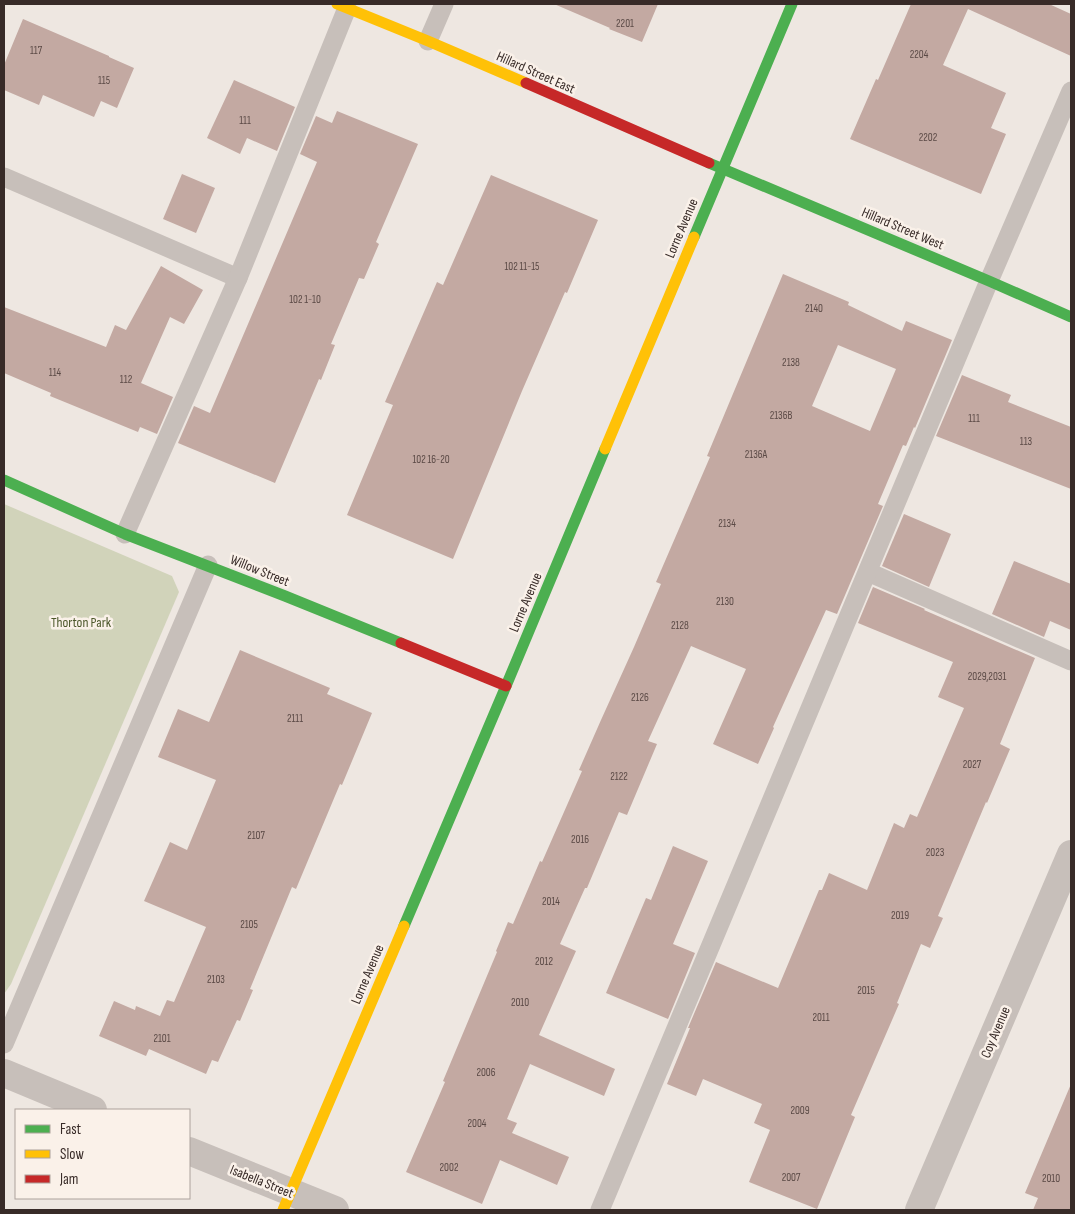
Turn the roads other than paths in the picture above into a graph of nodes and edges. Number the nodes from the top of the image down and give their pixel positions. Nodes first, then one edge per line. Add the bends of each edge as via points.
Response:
1 (444, 4) edge
2 (792, 4) edge
3 (342, 6) edge
4 (428, 41) junction
5 (1071, 91) edge
6 (723, 169) junction
7 (4, 177) edge
8 (238, 278) junction
9 (989, 281) junction
10 (1071, 316) edge
11 (4, 480) edge
12 (125, 534) junction
13 (208, 565) junction
14 (868, 572) junction
15 (1071, 661) edge
16 (506, 686) junction
17 (1071, 854) edge
18 (4, 1044) edge
19 (4, 1072) edge
20 (91, 1109) edge
21 (190, 1152) edge
22 (287, 1201) edge
23 (335, 1210) edge
24 (600, 1210) edge
25 (919, 1210) edge

1 - 4 lane
2 - 6 street, Lorne Avenue
3 - 4 street, Hillard Street East
3 - 8 lane
4 - 6 street, Hillard Street East
5 - 9 lane
6 - 9 street, Hillard Street West
6 - 16 street, Lorne Avenue
7 - 8 lane
8 - 12 lane
9 - 10 street, Hillard Street West
9 - 14 lane
11 - 12 street, Willow Street
12 - 13 street, Willow Street
13 - 16 street, Willow Street
13 - 18 lane
14 - 15 lane
14 - 24 lane
16 - 22 street, Lorne Avenue
17 - 25 street, Coy Avenue
19 - 20 street
21 - 22 street, Isabella Street
22 - 23 street, Isabella Street

